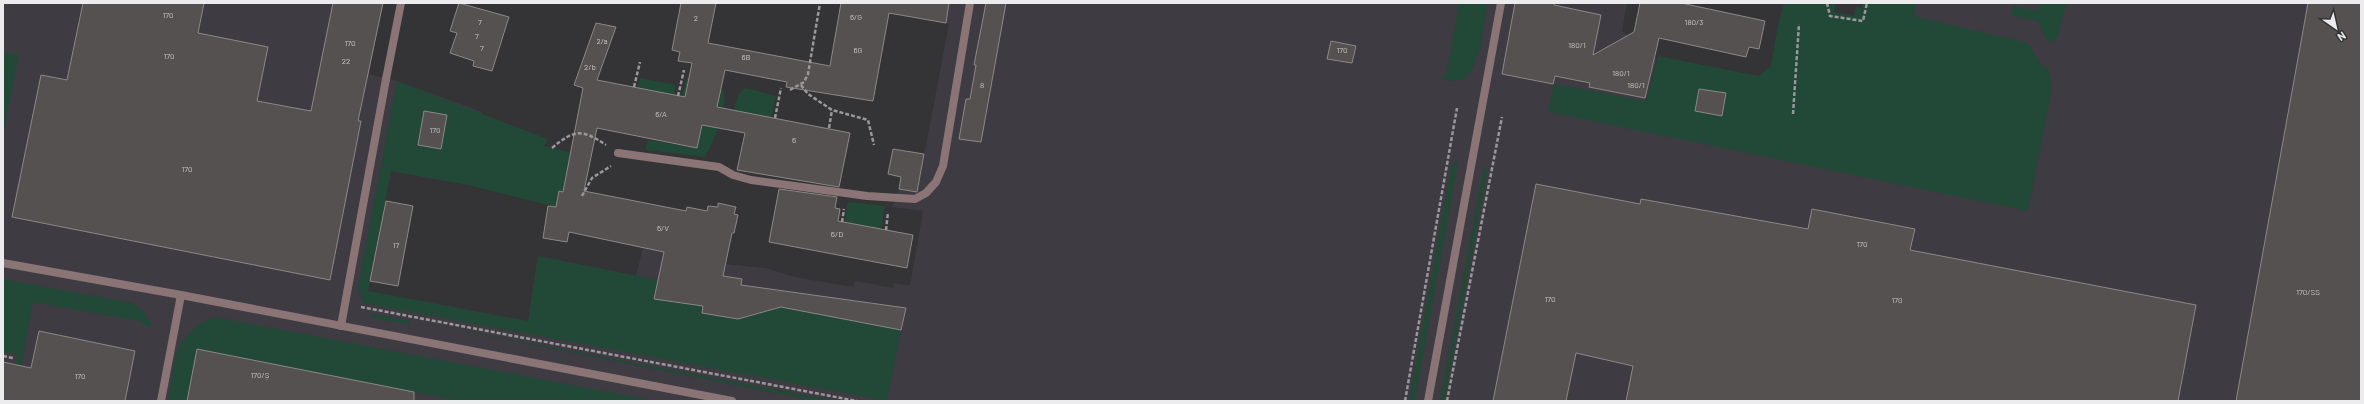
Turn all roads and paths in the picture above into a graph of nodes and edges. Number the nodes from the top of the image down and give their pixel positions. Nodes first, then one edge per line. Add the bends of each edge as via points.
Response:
1 (401, 3) edge
2 (820, 3) edge
3 (970, 3) edge
4 (1501, 3) edge
5 (1827, 3) edge
6 (1867, 3) edge
7 (1799, 24) dead end
8 (640, 62) dead end
9 (684, 70) dead end
10 (801, 85) junction
11 (634, 87) dead end
12 (781, 88) dead end
13 (790, 90) dead end
14 (678, 96) dead end
15 (1457, 108) dead end
16 (832, 110) junction
17 (1793, 114) dead end
18 (1502, 117) dead end
19 (775, 118) dead end
20 (829, 128) dead end
21 (874, 145) dead end
22 (552, 148) dead end
23 (618, 153) joint
24 (630, 154) junction
25 (582, 196) dead end
26 (3, 263) edge
27 (181, 294) junction
28 (345, 304) junction
29 (341, 326) junction
30 (3, 356) edge
31 (13, 358) dead end
32 (161, 401) edge
33 (732, 401) edge
34 (857, 401) edge
35 (1405, 401) edge
36 (1428, 401) edge
37 (1447, 401) edge

1 - 28 street
2 - 10 path via 808,74
3 - 24 street via 943,166 936,182 926,193 915,199 751,180 733,175 719,167
4 - 36 street
5 - 6 path via 1830,16 1863,22
7 - 17 path
8 - 11 path
9 - 14 path
10 - 13 path
10 - 16 path via 808,94
12 - 19 path
15 - 35 path
16 - 20 path
16 - 21 path via 868,120
18 - 37 path
22 - 23 path via 568,135 575,133 595,138
23 - 24 street
24 - 25 path via 592,178
26 - 27 street
27 - 29 street
27 - 32 street
28 - 29 street
28 - 34 path
29 - 33 street
30 - 31 path

